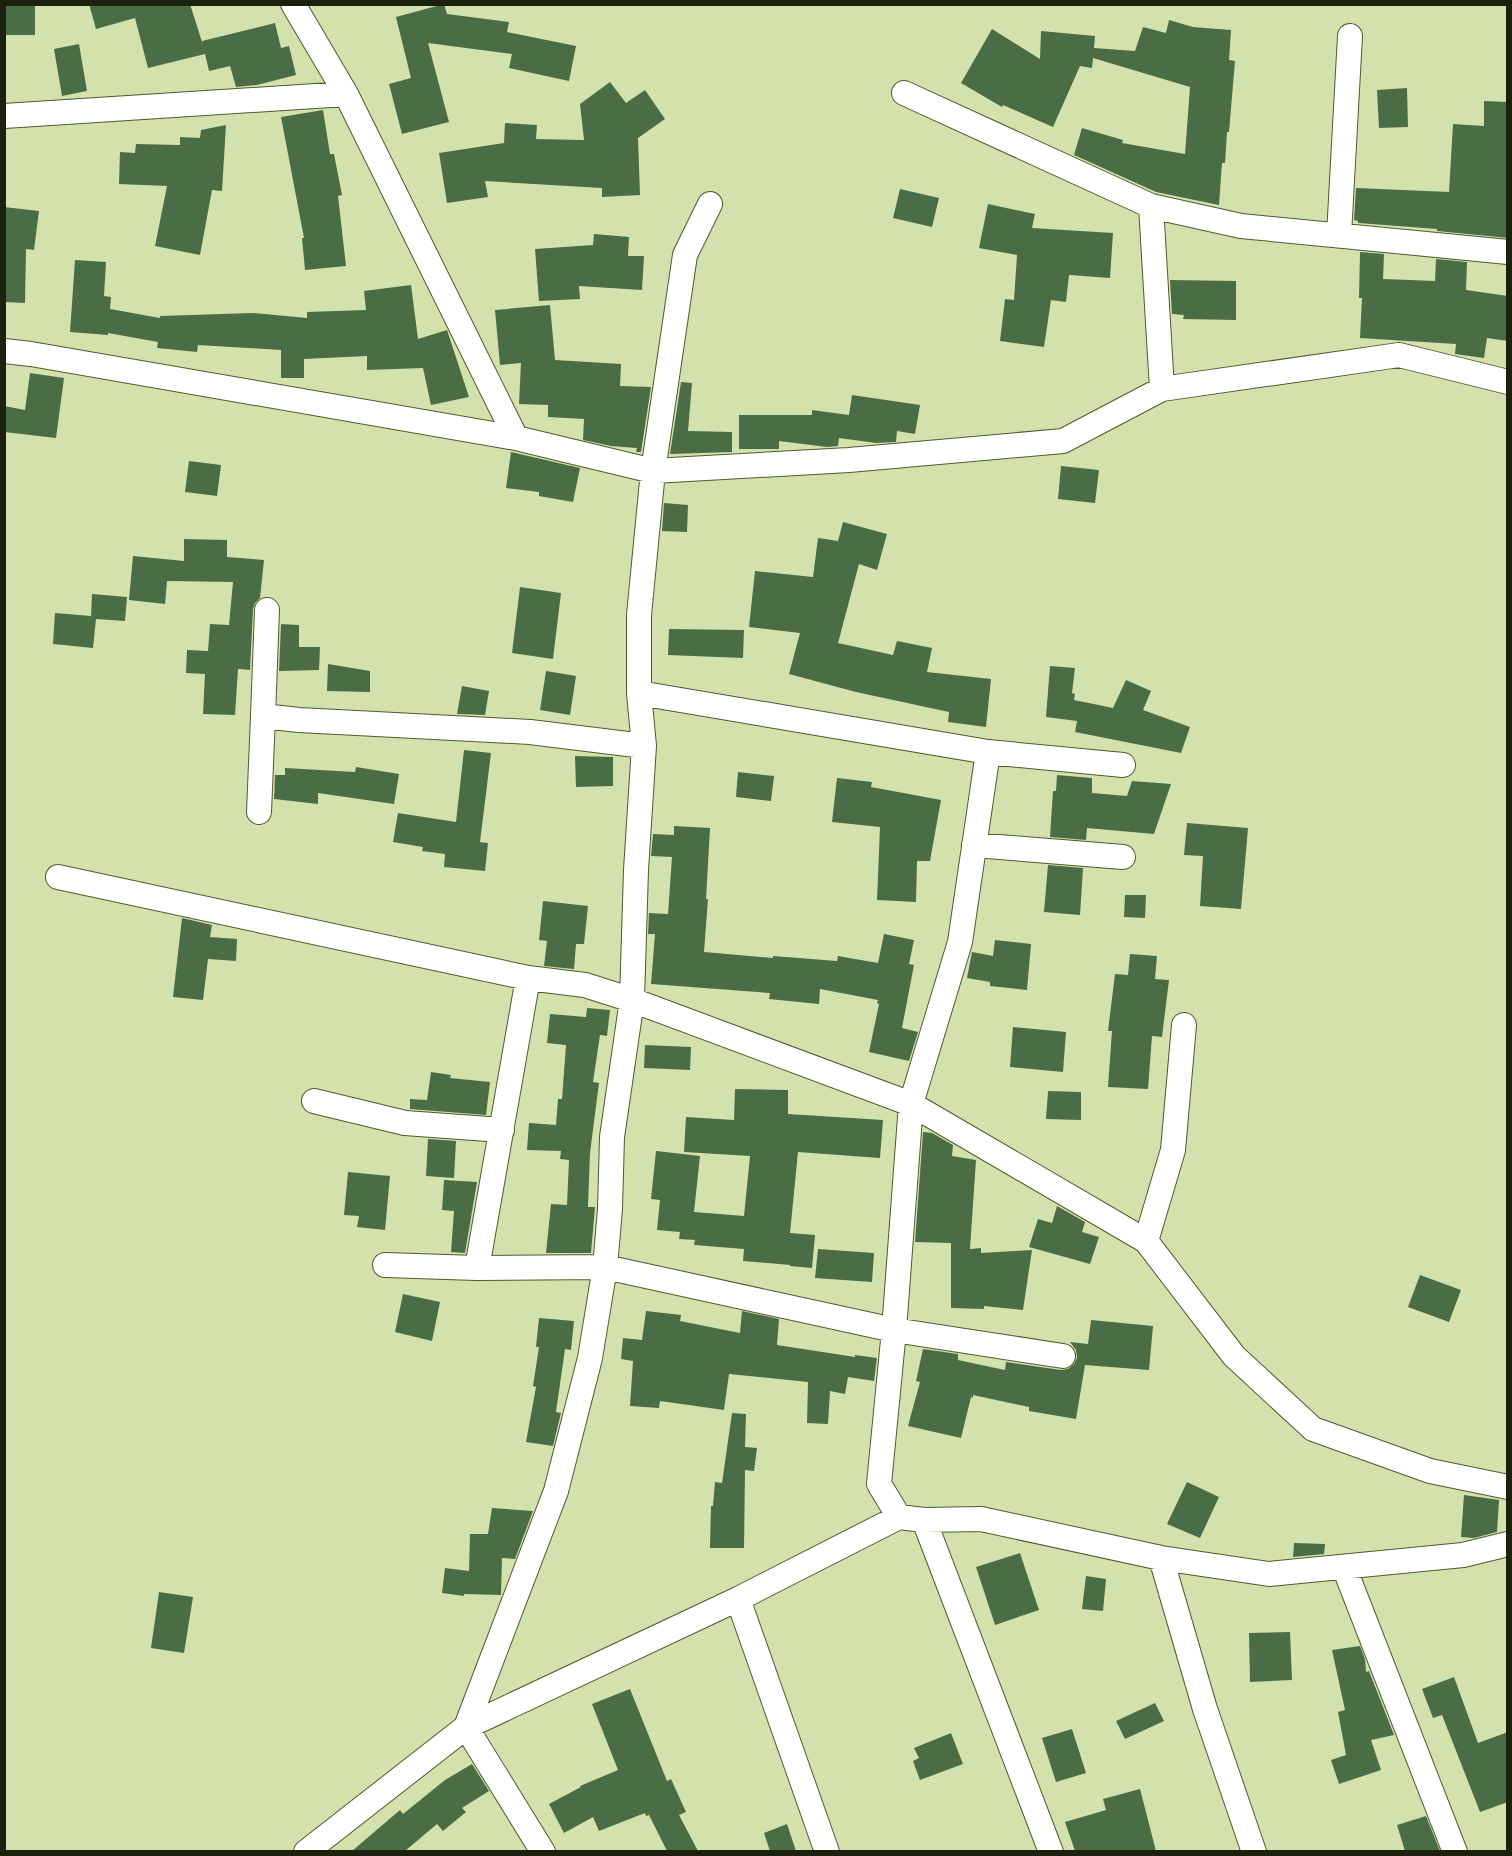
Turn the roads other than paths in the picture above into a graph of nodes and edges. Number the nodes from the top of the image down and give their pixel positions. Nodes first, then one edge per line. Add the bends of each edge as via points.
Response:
1 (294, 4) edge
2 (1350, 36) dead end
3 (904, 93) dead end
4 (346, 94) junction
5 (4, 116) edge
6 (710, 204) dead end
7 (1151, 206) junction
8 (1339, 235) junction
9 (1508, 252) edge
10 (4, 351) edge
11 (1508, 382) edge
12 (1162, 389) junction
13 (516, 438) junction
14 (653, 471) junction
15 (267, 610) dead end
16 (639, 693) junction
17 (263, 716) junction
18 (644, 746) junction
19 (988, 752) junction
20 (1123, 765) dead end
21 (259, 812) dead end
22 (974, 845) junction
23 (1124, 857) dead end
24 (58, 877) dead end
25 (528, 978) junction
26 (632, 1000) junction
27 (1184, 1025) dead end
28 (314, 1101) dead end
29 (911, 1104) junction
30 (502, 1130) junction
31 (1146, 1241) junction
32 (385, 1264) dead end
33 (605, 1267) junction
34 (477, 1268) junction
35 (894, 1330) junction
36 (1063, 1356) dead end
37 (1508, 1487) edge
38 (899, 1517) junction
39 (924, 1520) junction
40 (1508, 1544) edge
41 (1161, 1558) junction
42 (1344, 1567) junction
43 (738, 1599) junction
44 (466, 1727) junction
45 (306, 1851) edge
46 (543, 1851) edge
47 (827, 1851) edge
48 (1051, 1851) edge
49 (1254, 1851) edge
50 (1455, 1851) edge

1 - 4 street
2 - 8 street
3 - 7 street
4 - 5 street
4 - 13 street
6 - 14 street via 685,255
7 - 8 street via 1241,226
7 - 12 street
8 - 9 street
10 - 13 street
11 - 12 street via 1399,355
12 - 14 street via 1063,441 849,460
13 - 14 street
14 - 16 street via 639,615
15 - 17 street
16 - 18 street
16 - 19 street
17 - 18 street via 530,732
17 - 21 street
18 - 26 street
19 - 20 street
19 - 22 street
22 - 23 street
22 - 29 street via 960,942
24 - 25 street
25 - 26 street via 585,985
25 - 30 street
26 - 29 street
26 - 33 street via 612,1137
27 - 31 street via 1173,1150
28 - 30 street via 405,1123
29 - 31 street
29 - 35 street
30 - 34 street
31 - 37 street via 1234,1356 1313,1429 1430,1472
32 - 34 street
33 - 34 street
33 - 35 street
33 - 44 street via 590,1358 556,1491
35 - 36 street
35 - 38 street via 879,1484
38 - 39 street
38 - 43 street
39 - 41 street via 981,1519
39 - 48 street
40 - 42 street via 1463,1555
41 - 42 street via 1269,1574
41 - 49 street via 1205,1709
42 - 50 street
43 - 44 street
43 - 47 street
44 - 45 street
44 - 46 street

